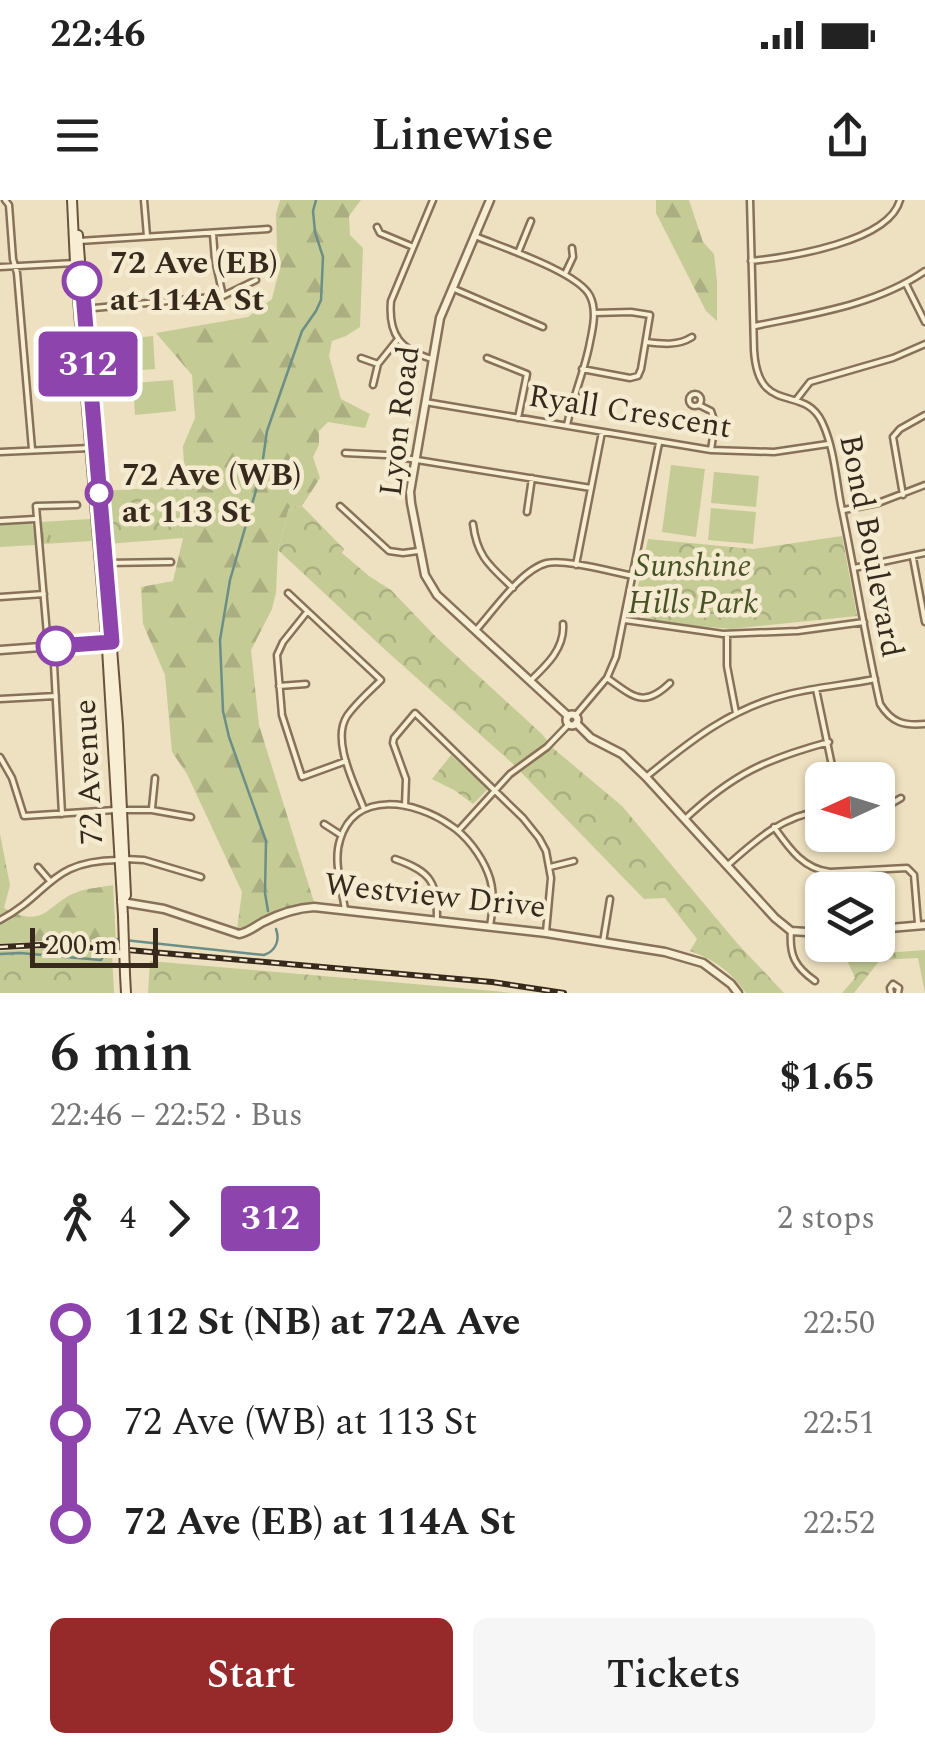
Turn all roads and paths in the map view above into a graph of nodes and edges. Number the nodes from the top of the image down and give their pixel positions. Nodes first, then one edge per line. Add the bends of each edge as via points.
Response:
1 (5, 200) edge
2 (72, 200) edge
3 (144, 200) edge
4 (433, 200) edge
5 (490, 200) edge
6 (750, 200) edge
7 (900, 200) edge
8 (74, 221) junction
9 (531, 221) dead end
10 (377, 228) dead end
11 (268, 229) dead end
12 (213, 234) junction
13 (147, 236) junction
14 (474, 236) junction
15 (79, 241) junction
16 (412, 247) junction
17 (572, 248) dead end
18 (518, 254) junction
19 (75, 262) junction
20 (751, 262) junction
21 (16, 266) junction
22 (0, 267) edge
23 (925, 271) edge
24 (81, 272) junction
25 (565, 274) junction
26 (256, 280) dead end
27 (906, 284) junction
28 (452, 288) junction
29 (222, 296) junction
30 (83, 309) junction
31 (594, 313) junction
32 (925, 322) edge
33 (753, 326) junction
34 (543, 327) dead end
35 (692, 337) dead end
36 (398, 339) junction
37 (646, 342) junction
38 (925, 344) edge
39 (361, 358) dead end
40 (487, 358) dead end
41 (432, 359) junction
42 (378, 364) junction
43 (582, 369) junction
44 (374, 386) dead end
45 (795, 401) junction
46 (426, 402) junction
47 (699, 406) dead end
48 (925, 415) edge
49 (518, 418) junction
50 (567, 426) junction
51 (602, 432) junction
52 (660, 442) junction
53 (828, 444) junction
54 (92, 448) junction
55 (32, 449) junction
56 (710, 450) junction
57 (0, 452) edge
58 (345, 452) dead end
59 (416, 460) junction
60 (532, 478) junction
61 (925, 485) edge
62 (591, 488) junction
63 (903, 495) junction
64 (77, 505) dead end
65 (340, 506) dead end
66 (842, 510) junction
67 (527, 512) dead end
68 (37, 518) junction
69 (0, 521) edge
70 (473, 524) dead end
71 (420, 550) junction
72 (925, 554) edge
73 (912, 558) junction
74 (171, 562) dead end
75 (106, 563) junction
76 (576, 566) junction
77 (854, 568) junction
78 (634, 576) junction
79 (513, 588) junction
80 (288, 593) dead end
81 (44, 594) junction
82 (0, 597) edge
83 (308, 611) junction
84 (625, 620) junction
85 (864, 622) junction
86 (925, 622) edge
87 (562, 624) dead end
88 (475, 631) junction
89 (727, 634) junction
90 (109, 642) junction
91 (50, 646) junction
92 (0, 650) edge
93 (607, 678) junction
94 (874, 679) junction
95 (530, 681) junction
96 (670, 683) dead end
97 (306, 684) dead end
98 (278, 686) junction
99 (816, 689) junction
100 (56, 696) junction
101 (0, 699) edge
102 (736, 713) junction
103 (572, 720) junction
104 (925, 724) edge
105 (829, 742) junction
106 (0, 758) edge
107 (346, 761) junction
108 (832, 762) edge
109 (155, 778) dead end
110 (646, 778) junction
111 (494, 791) junction
112 (902, 798) dead end
113 (895, 802) edge
114 (405, 806) junction
115 (364, 809) junction
116 (119, 810) junction
117 (152, 810) junction
118 (805, 813) edge
119 (62, 814) junction
120 (190, 817) dead end
121 (684, 820) junction
122 (324, 824) dead end
123 (774, 827) junction
124 (458, 831) junction
125 (341, 835) junction
126 (121, 859) junction
127 (394, 859) dead end
128 (574, 861) dead end
129 (38, 866) dead end
130 (726, 866) junction
131 (550, 867) junction
132 (201, 877) dead end
133 (50, 881) junction
134 (610, 899) dead end
135 (122, 902) junction
136 (344, 910) junction
137 (0, 920) edge
138 (437, 920) junction
139 (922, 925) edge
140 (490, 926) junction
141 (895, 927) edge
142 (792, 931) junction
143 (805, 932) edge
144 (546, 934) junction
145 (603, 942) junction
146 (814, 980) dead end
147 (126, 993) edge
148 (738, 993) edge

1 - 21 street
2 - 8 main road, 72 Avenue
3 - 13 street
4 - 16 street
5 - 14 street, Lyon Road
6 - 20 street, Bond Boulevard
7 - 20 street via 893,216 854,238
8 - 15 main road, 72 Avenue
8 - 19 main road, 72 Avenue
9 - 18 street
10 - 16 street
11 - 12 street
12 - 13 street
12 - 29 street
13 - 15 street
14 - 18 street
14 - 28 street, Lyon Road
15 - 24 main road, 72 Avenue
16 - 36 street via 390,302
17 - 25 street
18 - 25 street
19 - 21 street
19 - 24 street
19 - 54 main road, 72 Avenue
20 - 33 street, Bond Boulevard
21 - 22 street
21 - 55 street
23 - 27 street
24 - 30 main road, 72 Avenue
25 - 31 street via 589,294
26 - 29 street
27 - 32 street
27 - 33 street via 834,309
28 - 34 street
28 - 41 street, Lyon Road
29 - 30 street
30 - 54 main road, 72 Avenue
31 - 37 street via 650,315
31 - 43 street
33 - 45 street, Bond Boulevard via 759,379
35 - 37 street
36 - 41 street
36 - 42 street
37 - 43 street via 638,376
38 - 45 street via 810,382
39 - 42 street
40 - 49 street via 527,374
41 - 46 street, Lyon Road
42 - 44 street
43 - 50 street
45 - 53 street, Bond Boulevard via 818,415
46 - 49 street, Ryall Crescent
46 - 59 street, Lyon Road
47 - 56 street via 712,412 715,423
48 - 63 street via 893,436
49 - 50 street, Ryall Crescent
50 - 51 street, Ryall Crescent
51 - 52 street, Ryall Crescent
51 - 62 street
52 - 56 street, Ryall Crescent
52 - 78 street
53 - 56 street, Ryall Crescent via 774,452
53 - 66 street, Bond Boulevard
54 - 55 street
54 - 75 main road, 72 Avenue
54 - 90 main road, 72 Avenue
55 - 57 street
58 - 59 street
59 - 60 street
59 - 71 street, Lyon Road via 410,492
60 - 62 street
60 - 67 street
61 - 63 street
62 - 76 street
63 - 66 street
64 - 68 street via 36,506
65 - 71 street via 389,551
66 - 77 street, Bond Boulevard
68 - 69 street
68 - 81 street
70 - 79 street via 482,556
71 - 88 street, Lyon Road via 436,595
72 - 73 street
73 - 77 street
73 - 86 street
74 - 75 street
75 - 90 main road, 72 Avenue
76 - 78 street
76 - 79 street via 542,565
77 - 85 street, Bond Boulevard
78 - 84 street
79 - 88 street
80 - 83 street
81 - 82 street
81 - 91 street
83 - 98 street via 278,654
83 - 107 street via 380,680 342,727
84 - 89 street
84 - 93 street
85 - 89 street
85 - 94 street, Bond Boulevard
87 - 95 street via 564,638
88 - 95 street, Lyon Road
89 - 102 street
90 - 91 street
90 - 116 main road, 72 Avenue
91 - 92 street
91 - 100 street
93 - 96 street via 642,699
93 - 103 street
94 - 99 street
94 - 104 street, Bond Boulevard via 887,715 902,724
95 - 103 street, Lyon Road
97 - 98 street
98 - 107 street via 302,777
99 - 102 street
99 - 105 street
100 - 101 street
100 - 119 street
102 - 110 street
103 - 110 street, Lyon Road
103 - 111 street
105 - 108 street
105 - 121 street via 749,769
106 - 119 street via 24,816
107 - 115 street
109 - 117 street
110 - 121 street, Lyon Road
111 - 114 street via 415,714 393,743 406,780
111 - 124 street
111 - 131 street via 539,838
112 - 113 street
114 - 115 street
114 - 124 street
115 - 125 street
116 - 117 street
116 - 119 street
116 - 126 main road, 72 Avenue
117 - 120 street
118 - 123 street
121 - 130 street, Lyon Road
122 - 125 street
123 - 130 street
123 - 139 street via 818,870 907,868
124 - 140 street via 489,875
125 - 136 street
126 - 132 street
126 - 133 street via 83,863
126 - 135 main road, 72 Avenue
127 - 138 street via 428,877 437,892
128 - 131 street
129 - 133 street
130 - 142 street, Lyon Road
131 - 144 street
133 - 137 street
134 - 145 street
135 - 136 street, Westview Drive via 239,934 293,910
135 - 147 main road, 72 Avenue, bridge
136 - 138 street, Westview Drive
138 - 140 street, Westview Drive
139 - 141 street
140 - 144 street, Westview Drive
142 - 143 street
142 - 146 street via 793,960
144 - 145 street, Westview Drive
145 - 148 street, Westview Drive via 703,963

